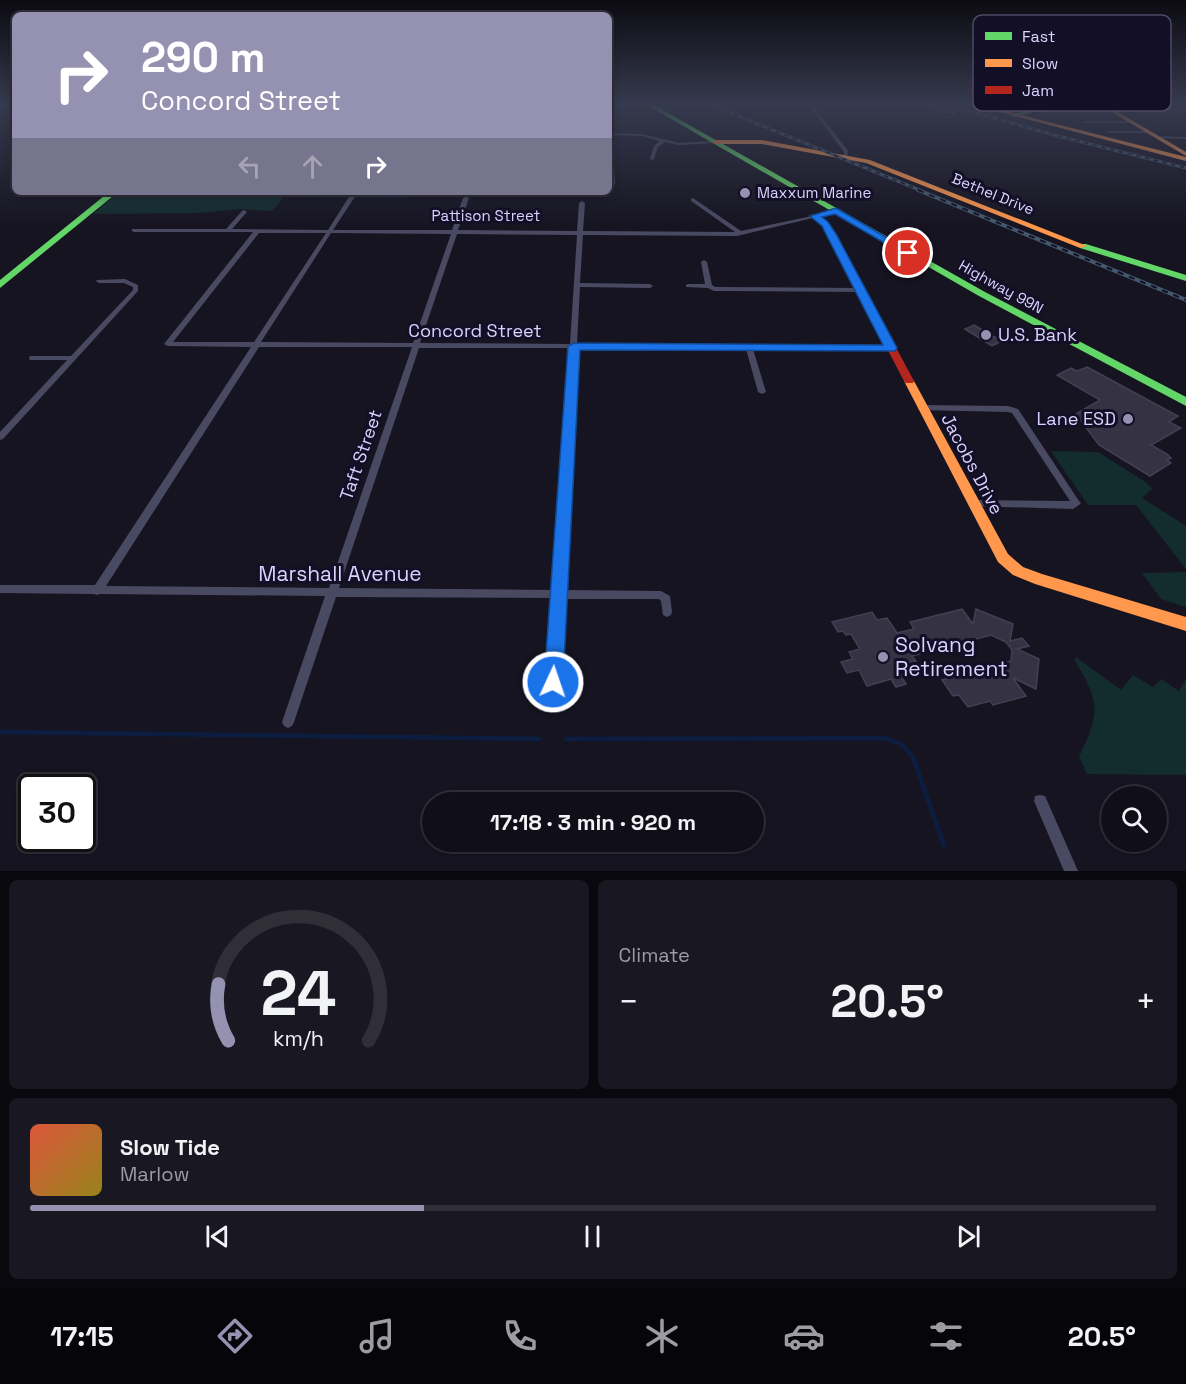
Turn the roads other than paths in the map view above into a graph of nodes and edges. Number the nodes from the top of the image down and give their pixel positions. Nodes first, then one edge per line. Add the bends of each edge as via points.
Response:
1 (658, 145) edge
2 (720, 145) edge
3 (777, 145) edge
4 (840, 145) edge
5 (1137, 145) edge
6 (1168, 145) edge
7 (1186, 156) edge
8 (845, 157) junction
9 (651, 159) dead end
10 (110, 195) edge
11 (351, 197) edge
12 (466, 198) dead end
13 (693, 200) dead end
14 (582, 203) dead end
15 (836, 211) junction
16 (244, 212) dead end
17 (814, 216) junction
18 (229, 229) junction
19 (134, 230) dead end
20 (258, 230) junction
21 (330, 230) junction
22 (455, 231) junction
23 (581, 231) junction
24 (740, 234) junction
25 (704, 262) dead end
26 (1186, 278) edge
27 (99, 281) dead end
28 (0, 285) edge
29 (578, 285) junction
30 (650, 286) dead end
31 (688, 286) dead end
32 (710, 286) junction
33 (860, 290) junction
34 (255, 344) junction
35 (415, 345) junction
36 (574, 346) junction
37 (749, 347) junction
38 (891, 348) junction
39 (33, 358) dead end
40 (73, 358) junction
41 (762, 392) dead end
42 (1186, 402) edge
43 (922, 408) junction
44 (0, 437) edge
45 (973, 504) junction
46 (0, 589) edge
47 (97, 591) junction
48 (332, 594) junction
49 (558, 594) junction
50 (667, 612) dead end
51 (1186, 624) edge
52 (553, 682) dead end
53 (288, 722) dead end
54 (1040, 801) dead end
55 (1071, 871) edge

1 - 9 street
2 - 15 street, Highway 99N
3 - 8 street, Bethel Drive
4 - 8 street
5 - 7 street
6 - 7 street
8 - 26 street, Bethel Drive via 881,165 1088,248
10 - 28 street
11 - 21 street
12 - 22 street, Taft Street
13 - 24 street
14 - 23 street
15 - 17 street, Pattison Street
15 - 42 street, Highway 99N via 981,294
16 - 18 street
17 - 24 street, Pattison Street
17 - 33 street, Jacobs Drive via 825,224
18 - 19 street, Pattison Street
18 - 20 street, Pattison Street
20 - 21 street, Pattison Street
20 - 34 street, Concord Street via 168,344
21 - 22 street, Pattison Street
21 - 34 street
22 - 23 street, Pattison Street
22 - 35 street, Taft Street
23 - 24 street, Pattison Street
23 - 29 street
25 - 32 street
27 - 40 street via 131,282 136,290
29 - 30 street
29 - 36 street
31 - 32 street
32 - 33 street
33 - 38 street, Jacobs Drive
34 - 35 street, Concord Street
34 - 47 street
35 - 36 street, Concord Street
35 - 48 street, Taft Street
36 - 37 street, Concord Street
36 - 49 street
37 - 38 street, Concord Street
37 - 41 street
38 - 43 street, Jacobs Drive
39 - 40 street
40 - 44 street
43 - 45 street, Jacobs Drive
43 - 45 street via 1015,411 1076,503
45 - 51 street, Jacobs Drive via 1003,558 1018,571
46 - 47 street, Marshall Avenue
47 - 48 street, Marshall Avenue
48 - 49 street, Marshall Avenue
48 - 53 street, Taft Street
49 - 50 street, Marshall Avenue via 661,595 666,599
49 - 52 street
54 - 55 street

